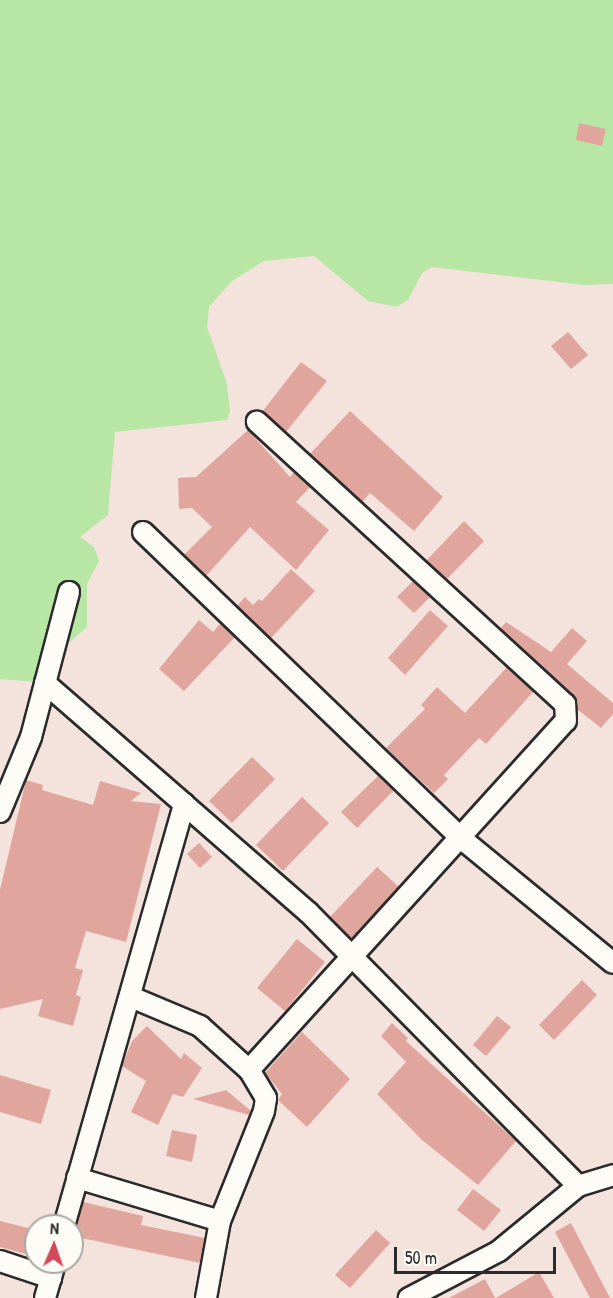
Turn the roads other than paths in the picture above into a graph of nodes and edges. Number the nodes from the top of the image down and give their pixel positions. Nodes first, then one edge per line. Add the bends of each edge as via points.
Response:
1 (257, 422) dead end
2 (143, 532) dead end
3 (69, 592) dead end
4 (45, 683) junction
5 (184, 804) junction
6 (0, 813) edge
7 (462, 839) junction
8 (354, 958) junction
9 (613, 963) edge
10 (131, 997) junction
11 (249, 1070) junction
12 (613, 1175) edge
13 (77, 1178) junction
14 (578, 1186) junction
15 (67, 1214) edge
16 (220, 1221) junction
17 (0, 1261) edge
18 (24, 1265) edge
19 (52, 1274) edge
20 (45, 1298) edge
21 (206, 1298) edge
22 (409, 1298) edge

1 - 7 street via 565,704 566,721
2 - 7 street
3 - 4 street
4 - 5 street
4 - 6 street via 31,738
5 - 8 street via 308,912
5 - 10 street
7 - 8 street
7 - 9 street
8 - 11 street
8 - 14 street
10 - 11 street via 200,1026
10 - 13 street
11 - 16 street via 266,1098 264,1111
12 - 14 street
13 - 15 street
13 - 16 street
14 - 22 street via 498,1251
16 - 21 street
17 - 18 street
19 - 20 street

